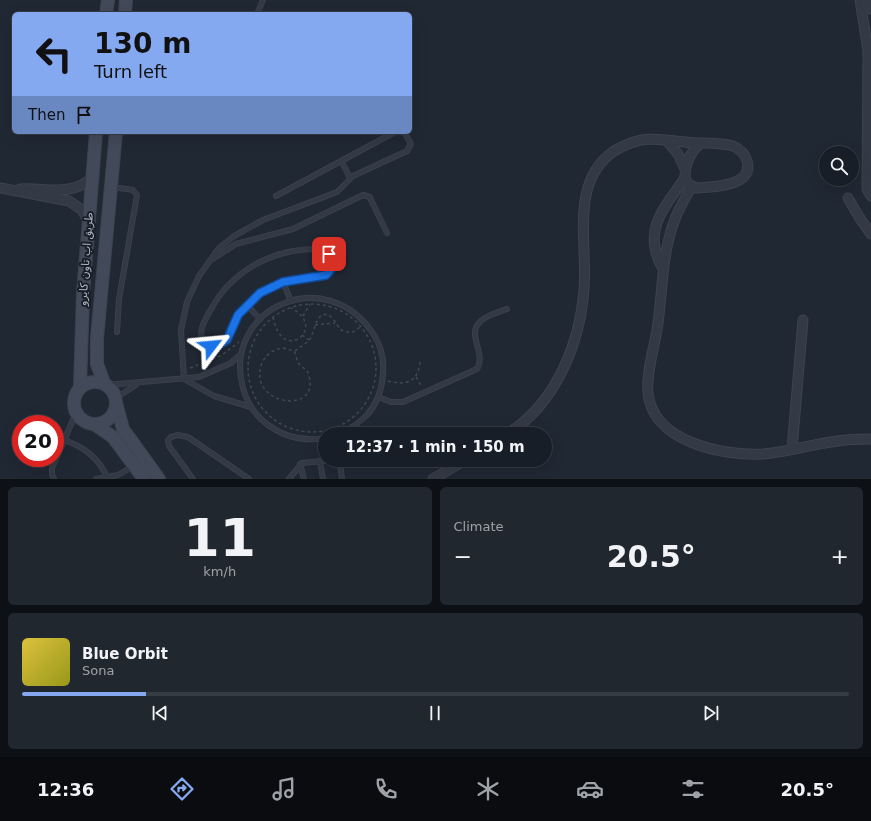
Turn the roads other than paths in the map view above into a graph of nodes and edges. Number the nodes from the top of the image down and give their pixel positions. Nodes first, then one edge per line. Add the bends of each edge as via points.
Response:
1 (108, 0) edge
2 (126, 0) edge
3 (262, 0) edge
4 (860, 0) edge
5 (869, 0) edge
6 (871, 9) edge
7 (106, 12) edge
8 (125, 12) edge
9 (258, 12) edge
10 (870, 110) edge
11 (96, 134) edge
12 (116, 134) edge
13 (391, 134) edge
14 (405, 134) edge
15 (667, 141) junction
16 (700, 144) junction
17 (342, 162) junction
18 (685, 174) junction
19 (350, 178) junction
20 (91, 179) junction
21 (110, 187) junction
22 (691, 187) junction
23 (0, 188) edge
24 (870, 191) edge
25 (45, 194) junction
26 (276, 196) dead end
27 (848, 198) dead end
28 (88, 220) junction
29 (387, 232) dead end
30 (871, 234) edge
31 (207, 264) junction
32 (663, 268) junction
33 (283, 282) junction
34 (291, 301) junction
35 (247, 305) junction
36 (507, 309) dead end
37 (260, 319) junction
38 (803, 320) dead end
39 (117, 332) dead end
40 (241, 354) junction
41 (184, 379) junction
42 (139, 383) junction
43 (106, 384) junction
44 (80, 387) junction
45 (378, 397) junction
46 (116, 400) junction
47 (251, 407) junction
48 (76, 413) junction
49 (94, 424) junction
50 (353, 427) edge
51 (516, 427) edge
52 (318, 439) edge
53 (871, 439) edge
54 (64, 440) joint
55 (792, 449) junction
56 (318, 461) edge
57 (300, 464) junction
58 (134, 465) junction
59 (54, 467) edge
60 (321, 467) edge
61 (339, 467) edge
62 (453, 467) edge
63 (107, 477) junction
64 (54, 479) edge
65 (96, 479) edge
66 (144, 479) edge
67 (160, 479) edge
68 (193, 479) edge
69 (249, 479) edge
70 (289, 479) edge
71 (304, 479) edge
72 (323, 479) edge
73 (342, 479) edge
74 (433, 479) edge

1 - 7 street
2 - 8 street
3 - 9 lane
4 - 10 street via 868,51
5 - 6 street
10 - 24 street
11 - 20 street, طريق اب تاون كايرو
12 - 21 street, طريق اب تاون كايرو
13 - 17 lane
14 - 19 lane via 411,144 407,151
15 - 16 street
15 - 18 street via 678,154
15 - 51 street via 649,139 624,146 603,160 593,173 585,206 584,289 575,335 559,376 547,397 531,416
16 - 18 street via 690,155
16 - 22 street via 736,147 743,153 748,165 743,177 731,184
17 - 19 lane
17 - 26 lane
18 - 22 street
18 - 32 street via 662,209 655,230 655,249
19 - 31 lane via 337,192 248,227 226,242
20 - 25 street via 72,190
20 - 28 street, طريق اب تاون كايرو
21 - 39 lane via 133,190 137,195 119,299
21 - 43 street, طريق اب تاون كايرو via 97,338 97,364
22 - 32 street via 675,218
23 - 25 street
25 - 28 street via 72,203 82,210
27 - 30 street
28 - 44 street, طريق اب تاون كايرو
29 - 31 lane via 372,200 363,195 293,229 236,244
31 - 41 lane via 192,288 183,316 181,330
32 - 55 street via 658,326 647,386 656,417 676,435 716,449 762,454
33 - 34 lane
33 - 35 lane via 260,293
33 - 35 lane via 326,275 332,268 332,258 321,250 297,250 270,257 252,266 233,280 218,298 201,328 202,339 211,346 223,344 234,321
34 - 37 lane via 274,308
34 - 45 lane via 310,298 329,300 347,307 366,322 377,339 383,359
35 - 37 lane
36 - 45 lane via 484,318 477,325 474,334 481,359 477,369 397,403
37 - 40 lane via 251,331
38 - 55 street
40 - 41 lane via 213,371 199,377
40 - 47 lane via 241,381
41 - 42 lane via 166,378
41 - 47 lane via 214,396
42 - 43 lane
42 - 46 lane
43 - 44 street via 89,382
43 - 46 street
44 - 48 street via 73,402
45 - 50 lane via 367,414
46 - 49 street via 114,412 108,420
46 - 67 street via 123,429
47 - 52 lane via 262,421 277,431 296,439
48 - 49 street via 84,421
48 - 54 lane
49 - 58 street via 113,438
53 - 55 street via 837,441
54 - 63 lane via 89,452
56 - 57 lane
57 - 70 lane
57 - 71 lane
58 - 63 lane via 122,474
58 - 66 street
59 - 64 lane
60 - 72 lane
61 - 73 lane
62 - 74 street
63 - 65 lane
68 - 69 lane via 169,446 168,440 173,436 188,437

